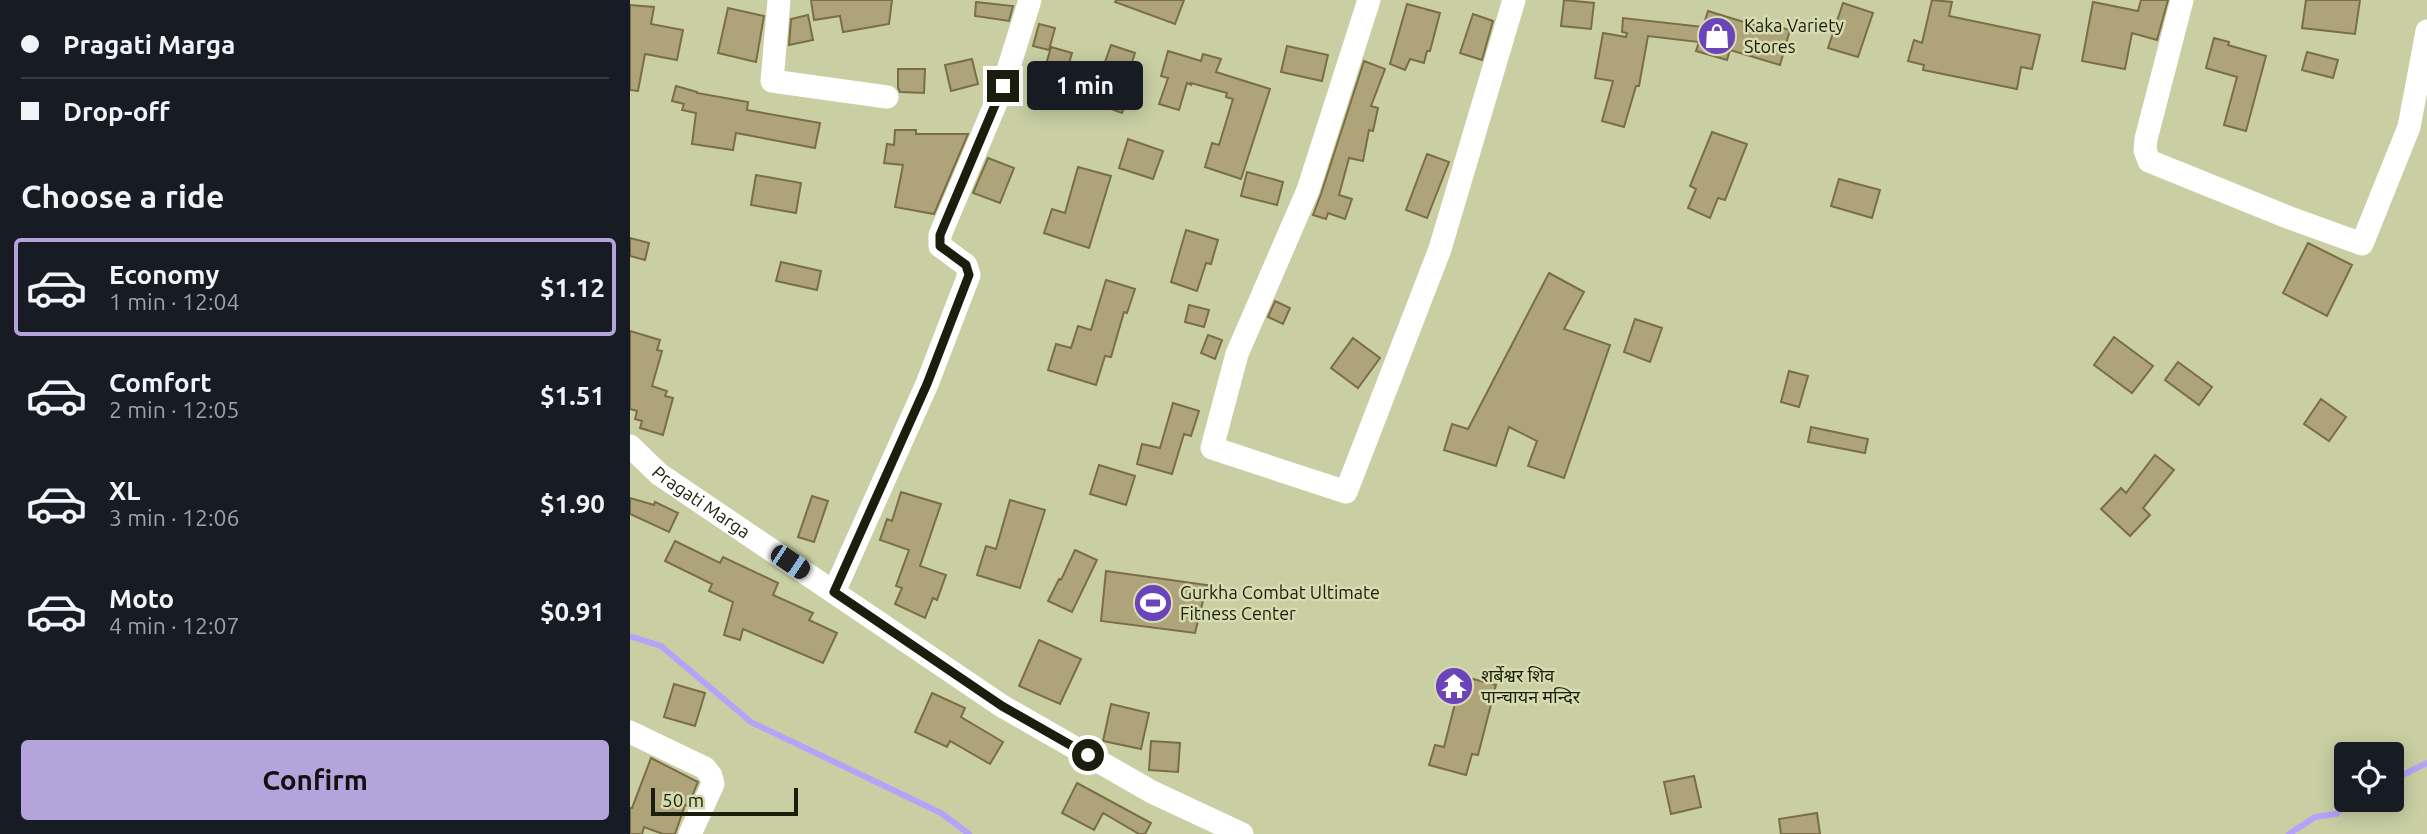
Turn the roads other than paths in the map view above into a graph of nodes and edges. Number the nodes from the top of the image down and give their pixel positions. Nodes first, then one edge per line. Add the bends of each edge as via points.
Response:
1 (779, 0) edge
2 (1030, 0) edge
3 (1369, 0) edge
4 (1514, 0) edge
5 (2182, 0) edge
6 (2427, 31) edge
7 (887, 97) dead end
8 (630, 446) edge
9 (834, 592) junction
10 (630, 732) edge
11 (690, 834) edge
12 (1242, 834) edge

1 - 7 street via 772,81
2 - 9 street via 1003,86 940,235 940,246 966,265 969,275 927,384
3 - 4 street via 1308,190 1237,354 1212,448 1346,492 1440,249
5 - 6 street via 2146,139 2149,161 2361,244 2409,127
8 - 9 street, Pragati Marga via 659,474
9 - 12 street, Pragati Marga via 1002,706 1152,792
10 - 11 street via 705,768 711,776 713,784

